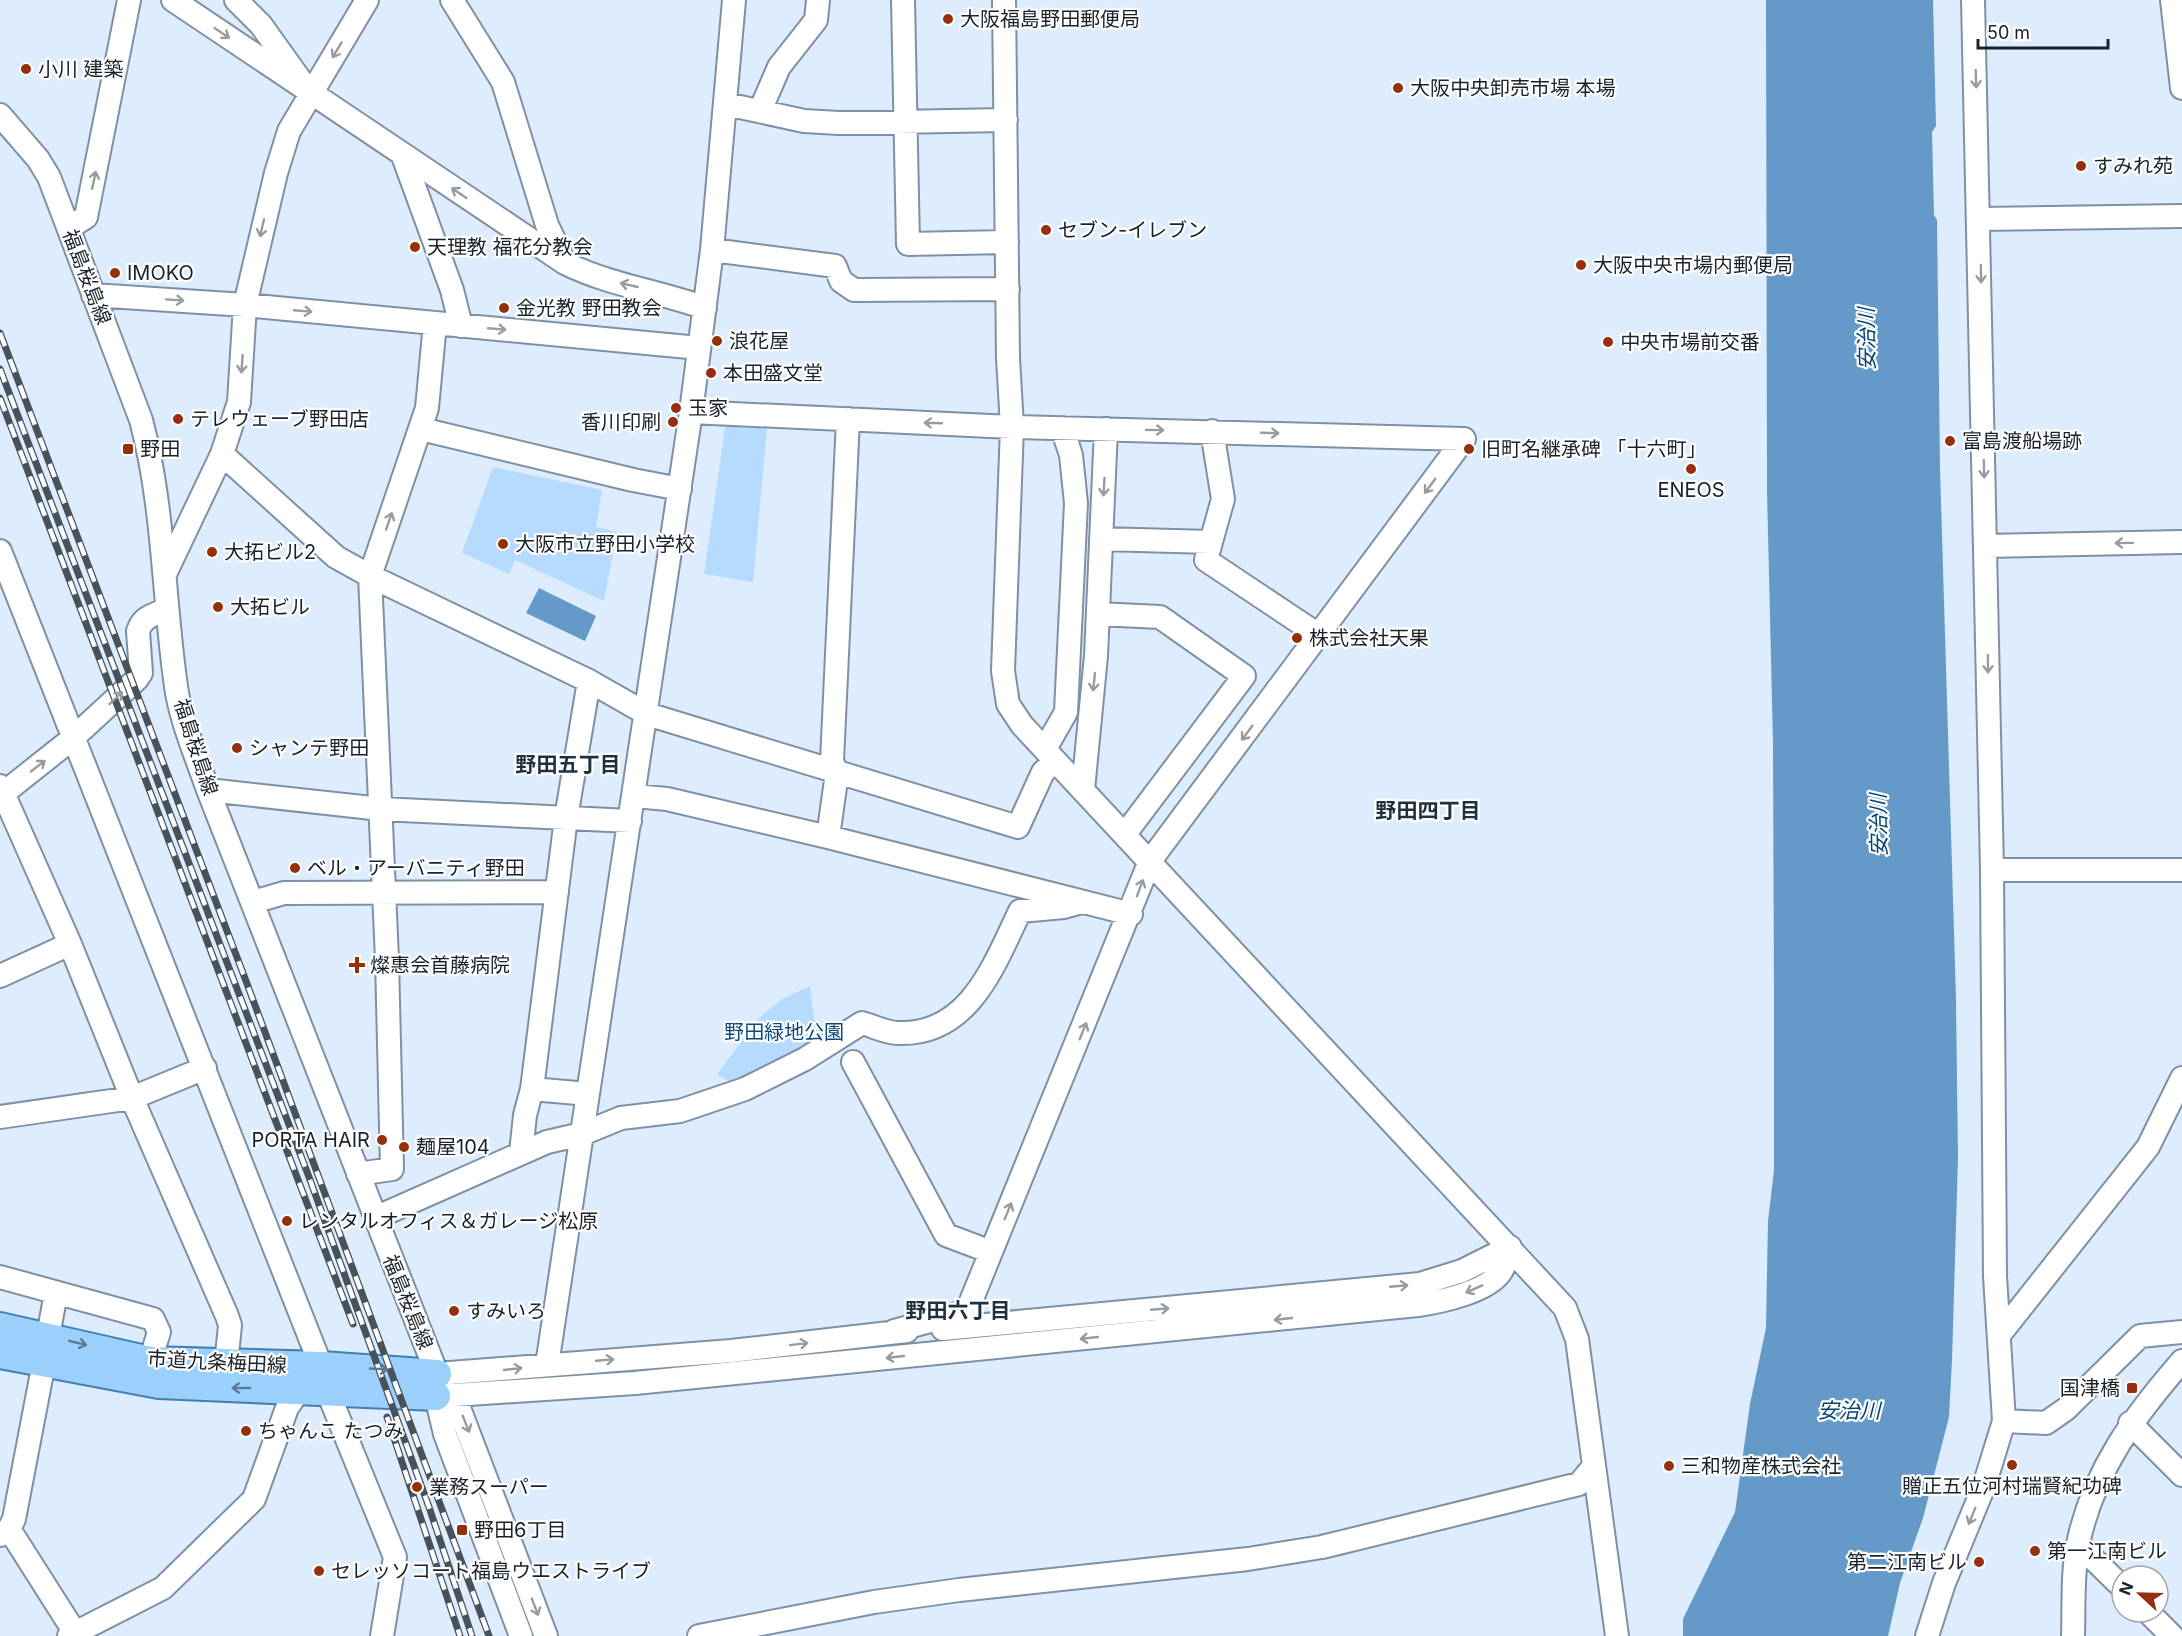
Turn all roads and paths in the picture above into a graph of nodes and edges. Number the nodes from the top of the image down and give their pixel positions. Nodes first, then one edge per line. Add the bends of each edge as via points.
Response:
1 (129, 0) edge
2 (173, 0) edge
3 (236, 0) edge
4 (367, 0) edge
5 (452, 0) edge
6 (734, 0) edge
7 (818, 0) edge
8 (903, 0) edge
9 (1004, 0) edge
10 (1973, 0) edge
11 (2172, 0) edge
12 (2182, 88) edge
13 (311, 95) junction
14 (726, 104) junction
15 (760, 111) junction
16 (0, 115) edge
17 (1006, 120) junction
18 (906, 122) junction
19 (403, 156) junction
20 (2182, 216) edge
21 (1980, 219) junction
22 (69, 228) junction
23 (1007, 242) junction
24 (712, 250) junction
25 (565, 263) junction
26 (1008, 289) junction
27 (93, 295) junction
28 (245, 305) junction
29 (705, 308) junction
30 (435, 323) junction
31 (461, 326) junction
32 (699, 348) junction
33 (691, 412) junction
34 (848, 419) junction
35 (1012, 427) junction
36 (1062, 428) junction
37 (421, 429) junction
38 (1106, 429) junction
39 (1212, 431) junction
40 (222, 454) junction
41 (680, 489) junction
42 (1101, 539) junction
43 (1211, 542) junction
44 (2182, 542) edge
45 (1985, 546) junction
46 (0, 551) edge
47 (165, 574) junction
48 (370, 576) junction
49 (7, 586) edge
50 (167, 608) junction
51 (1098, 614) junction
52 (1320, 636) junction
53 (1244, 676) junction
54 (589, 681) junction
55 (1273, 698) junction
56 (646, 714) junction
57 (73, 738) junction
58 (1050, 755) junction
59 (837, 773) junction
60 (208, 790) junction
61 (1083, 790) junction
62 (1, 792) edge
63 (635, 796) junction
64 (381, 809) junction
65 (566, 818) junction
66 (630, 821) junction
67 (1125, 834) junction
68 (828, 837) junction
69 (1150, 861) junction
70 (1992, 870) junction
71 (2182, 870) edge
72 (557, 892) junction
73 (384, 893) junction
74 (253, 902) junction
75 (1082, 902) junction
76 (1131, 914) junction
77 (70, 944) junction
78 (0, 976) edge
79 (853, 1062) dead end
80 (205, 1068) junction
81 (2182, 1078) edge
82 (532, 1089) junction
83 (588, 1094) junction
84 (132, 1098) junction
85 (0, 1118) edge
86 (582, 1134) junction
87 (521, 1153) junction
88 (358, 1174) junction
89 (375, 1218) junction
90 (1510, 1247) junction
91 (992, 1252) junction
92 (0, 1277) edge
93 (56, 1293) junction
94 (0, 1327) edge
95 (894, 1331) junction
96 (2182, 1332) edge
97 (2000, 1334) junction
98 (47, 1350) junction
99 (0, 1354) edge
100 (150, 1361) junction
101 (2182, 1361) edge
102 (226, 1365) junction
103 (547, 1365) junction
104 (316, 1382) junction
105 (442, 1389) junction
106 (2004, 1421) junction
107 (2130, 1423) junction
108 (1594, 1466) junction
109 (2182, 1475) edge
110 (4, 1532) edge
111 (2078, 1544) junction
112 (2110, 1575) edge
113 (2160, 1624) edge
114 (74, 1635) edge
115 (382, 1636) edge
116 (521, 1636) edge
117 (546, 1636) edge
118 (699, 1636) edge
119 (1617, 1636) edge
120 (1927, 1636) edge
121 (2073, 1636) edge
122 (2172, 1636) edge

22 -> 1 street via 86,217
2 -> 13 street
3 - 13 street via 261,25
4 -> 13 street
5 - 25 street via 503,82 547,225
6 - 14 street
7 - 15 street via 816,20 779,67
8 - 18 street
9 - 17 street
10 -> 21 street
11 - 12 street
13 - 19 street
13 -> 28 street via 289,131 281,154
14 - 15 street
14 - 24 street
15 - 18 street via 804,121
16 - 22 street, 福島桜島線 via 49,177
17 - 18 street
17 - 23 street
18 - 23 street via 908,244
25 -> 19 street
19 - 31 street via 452,290
20 - 21 street
21 -> 45 street
22 - 27 street, 福島桜島線
23 - 26 street
24 - 26 street via 835,266 841,281 854,290
24 - 29 street
29 -> 25 street via 669,295 592,277
26 - 35 street
27 -> 28 street
27 - 47 street, 福島桜島線 via 141,420
28 -> 30 street
28 -> 40 street via 239,402
29 - 32 street
30 - 31 street
30 - 37 street via 427,408
31 -> 32 street
32 - 33 street
33 - 34 street
33 - 41 street
35 -> 34 street
34 - 59 street via 832,761
35 - 36 street
35 - 58 street via 1004,693 1014,714
36 - 38 street
36 - 58 street via 1071,455 1076,503 1066,712
37 - 41 street
48 -> 37 street
38 -> 39 street
38 -> 42 street
39 - 43 street via 1223,499
39 -> 52 street via 1464,439
40 - 47 street
40 - 48 street via 336,556
41 - 56 street
42 - 43 street
42 - 51 street
43 - 52 street via 1206,560
44 -> 45 street
45 -> 70 street
46 - 49 street
47 - 50 street, 福島桜島線
48 - 54 street
48 - 64 street
49 - 57 street
57 -> 50 street via 141,673 140,625 147,615
50 - 60 street, 福島桜島線 via 178,696
51 - 53 street via 1160,617
51 -> 61 street
52 - 55 street
53 - 55 street
53 - 67 street
54 - 56 street
54 - 65 street
55 -> 69 street
56 - 59 street
56 - 63 street
62 -> 57 street
57 - 80 street
58 - 59 street via 1018,827
58 - 61 street
59 - 68 street
60 - 64 street
60 - 74 street, 福島桜島線
61 - 67 street
62 - 77 street
63 - 66 street
63 - 68 street via 666,799
64 - 65 street
64 - 73 street
65 - 66 street
65 - 72 street
66 - 83 street
67 - 69 street
68 - 75 street
76 -> 69 street
69 - 90 street
70 - 71 street
70 - 97 street via 1995,1276
72 - 73 street
72 - 82 street
73 - 74 street via 284,893
73 - 88 street via 392,1169
74 - 88 street, 福島桜島線
75 - 76 street
75 - 86 street via 1020,911 969,1005 943,1024 922,1032 896,1034 862,1023 805,1059 745,1089 680,1111 621,1118
91 -> 76 street
77 - 78 street
77 - 84 street
79 - 91 street via 946,1235
80 - 84 street
80 - 104 street
81 - 97 street via 2148,1147
82 - 83 street
82 - 87 street
83 - 86 street
84 - 85 street
84 - 102 street via 227,1316 230,1325
86 - 87 street
86 - 103 street
87 - 89 street
88 - 89 street, 福島桜島線
89 - 105 street, 福島桜島線
95 -> 90 street via 957,1329 1420,1284 1462,1271
90 -> 105 street via 1500,1274 1481,1286 1445,1301 1418,1305 635,1383
90 - 108 street via 1565,1308 1573,1325
91 - 95 street via 967,1311
92 - 93 street
93 - 98 street
93 - 100 street via 153,1319 159,1332
94 - 98 main road, 市道九条梅田線
103 -> 95 street via 731,1351
96 - 106 street via 2140,1336 2066,1409 2046,1423
97 - 106 street
98 - 99 main road, 市道九条梅田線
98 -> 100 main road, 市道九条梅田線
104 -> 98 main road, 市道九条梅田線 via 205,1388 159,1384
98 - 110 street via 14,1519
100 - 102 main road, 市道九条梅田線
101 - 107 street
102 - 104 main road, 市道九条梅田線
105 -> 103 street
104 - 105 main road, 市道九条梅田線
104 - 114 street via 287,1408 254,1499 164,1588
104 - 115 street via 395,1557
105 - 116 street, 福島桜島線 via 445,1434
105 -> 117 street, 福島桜島線
106 -> 120 street via 1984,1486
107 - 109 street
107 - 111 street via 2100,1479
108 - 118 street via 1579,1484 1322,1547 885,1600
108 - 119 street
110 - 114 street
111 - 112 street
111 - 121 street
113 - 122 street

